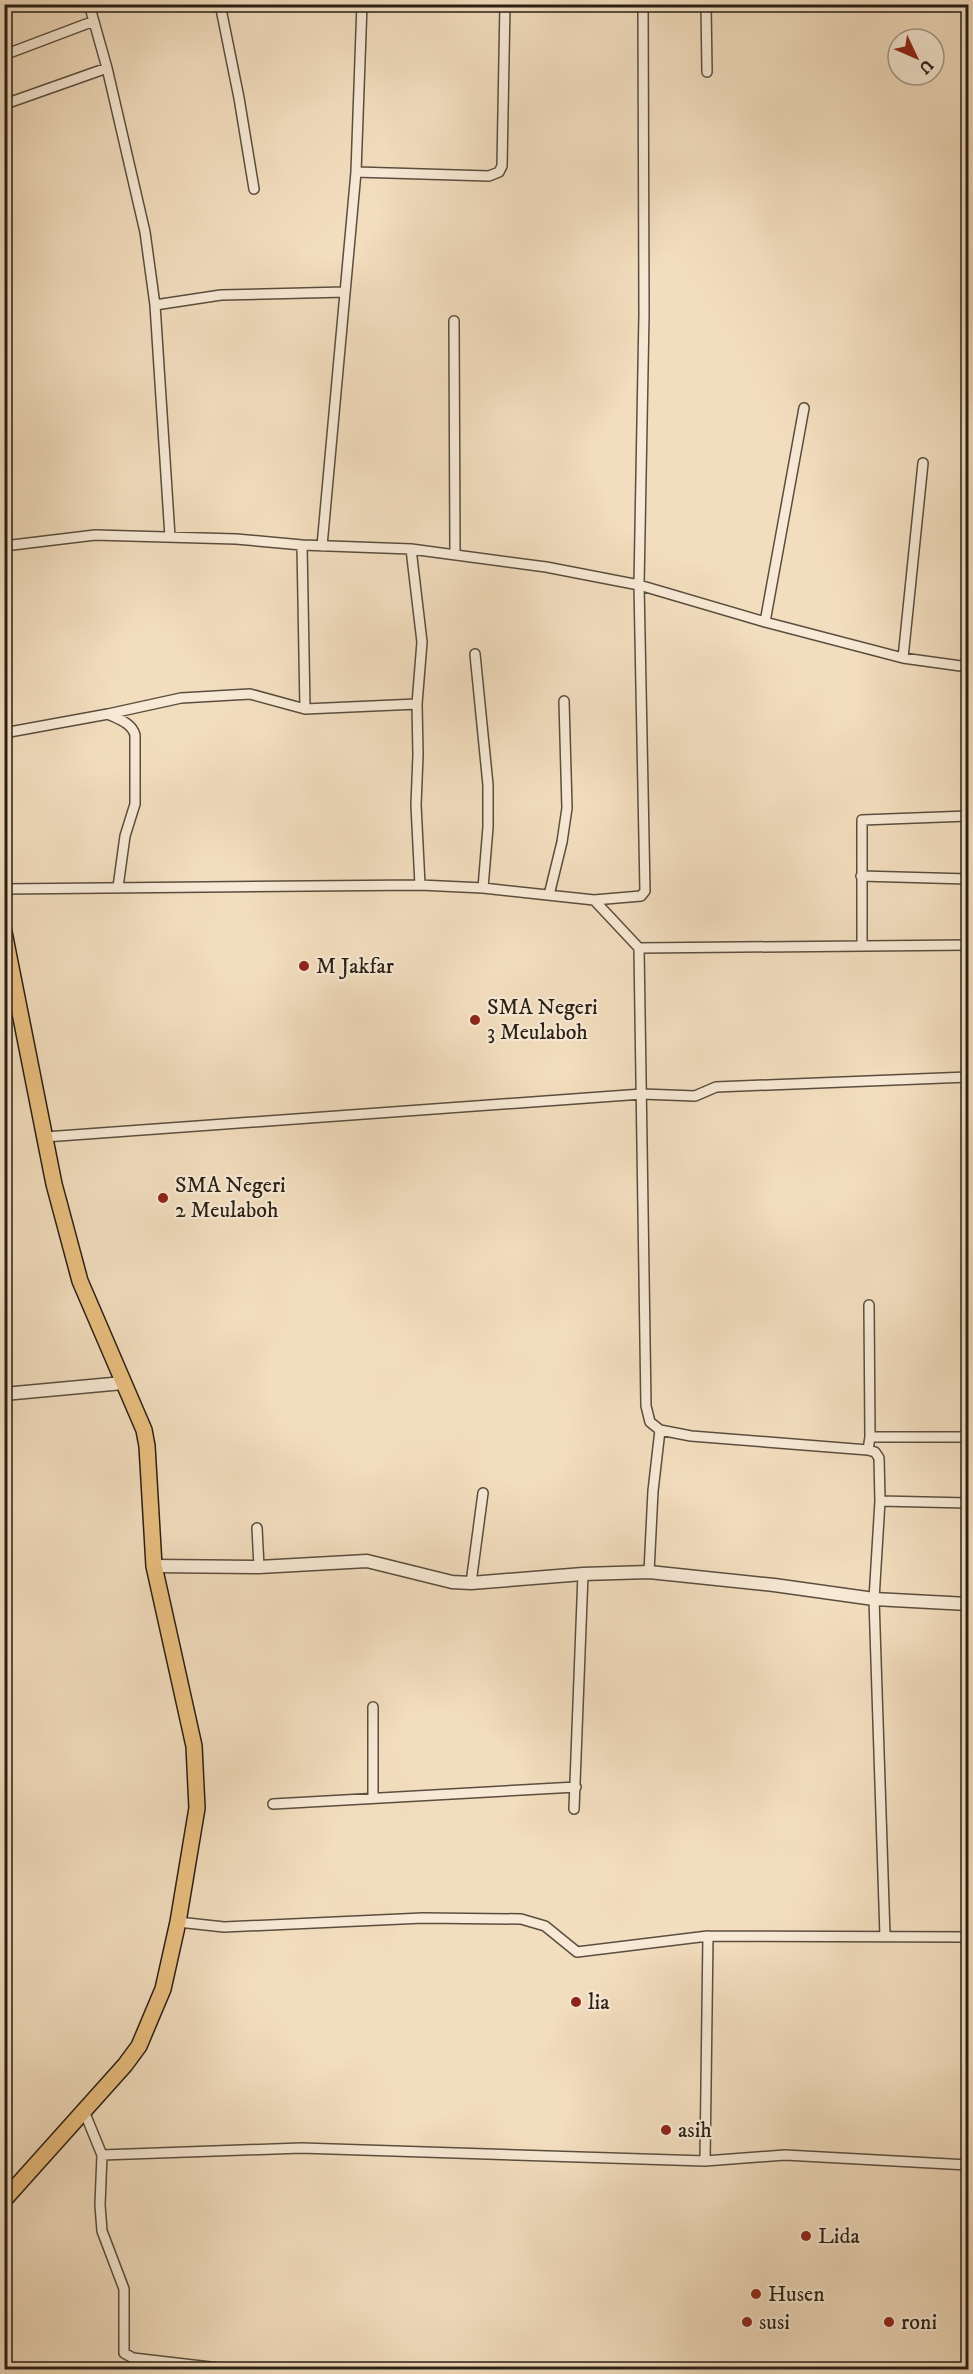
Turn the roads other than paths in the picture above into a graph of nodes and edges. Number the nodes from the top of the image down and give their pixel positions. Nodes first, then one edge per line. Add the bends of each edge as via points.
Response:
1 (89, 4) edge
2 (220, 4) edge
3 (362, 4) edge
4 (505, 4) edge
5 (644, 4) edge
6 (706, 4) edge
7 (94, 21) junction
8 (4, 55) edge
9 (107, 68) junction
10 (707, 72) dead end
11 (8, 103) dead end
12 (356, 172) junction
13 (254, 189) dead end
14 (345, 292) junction
15 (155, 305) junction
16 (454, 321) dead end
17 (804, 408) dead end
18 (923, 463) dead end
19 (170, 537) junction
20 (302, 545) junction
21 (4, 546) edge
22 (322, 546) junction
23 (411, 549) junction
24 (455, 554) junction
25 (639, 585) junction
26 (765, 622) junction
27 (475, 654) dead end
28 (903, 658) junction
29 (969, 667) edge
30 (564, 700) dead end
31 (417, 704) junction
32 (306, 709) junction
33 (108, 714) junction
34 (4, 733) edge
35 (969, 816) edge
36 (861, 876) junction
37 (969, 879) edge
38 (420, 885) junction
39 (118, 887) junction
40 (483, 888) junction
41 (4, 889) edge
42 (549, 895) junction
43 (594, 900) junction
44 (4, 932) edge
45 (969, 945) edge
46 (862, 946) junction
47 (639, 948) junction
48 (969, 1077) edge
49 (642, 1094) junction
50 (45, 1137) junction
51 (869, 1305) dead end
52 (123, 1383) junction
53 (4, 1394) edge
54 (660, 1430) junction
55 (870, 1437) junction
56 (969, 1437) edge
57 (868, 1450) junction
58 (483, 1492) dead end
59 (880, 1501) junction
60 (969, 1503) edge
61 (257, 1528) dead end
62 (154, 1566) junction
63 (259, 1567) junction
64 (649, 1572) junction
65 (583, 1574) junction
66 (471, 1583) junction
67 (874, 1599) junction
68 (969, 1604) edge
69 (373, 1707) dead end
70 (576, 1786) junction
71 (373, 1797) junction
72 (273, 1804) dead end
73 (574, 1809) dead end
74 (178, 1922) junction
75 (708, 1936) junction
76 (885, 1936) junction
77 (969, 1937) edge
78 (84, 2111) junction
79 (102, 2155) junction
80 (705, 2161) junction
81 (969, 2165) edge
82 (4, 2200) edge
83 (236, 2370) edge

1 - 7 street
2 - 13 street
3 - 12 street
4 - 12 street via 499,172 489,176
5 - 25 street
6 - 10 street
7 - 8 street
7 - 9 street
9 - 11 street
9 - 15 street via 145,232
12 - 14 street
14 - 15 street via 221,295
14 - 22 street
15 - 19 street
16 - 24 street
17 - 26 street
18 - 28 street
19 - 20 street
19 - 21 street via 95,535
20 - 22 street
20 - 32 street
22 - 23 street
23 - 24 street
23 - 31 street via 422,642
24 - 25 street
25 - 26 street
25 - 43 street via 645,891 641,896
26 - 28 street
27 - 40 street via 488,785
28 - 29 street
30 - 42 street via 567,808
31 - 32 street
31 - 38 street
32 - 33 street via 250,694 181,698
33 - 34 street
33 - 39 street via 125,722 135,735 135,804 125,836
35 - 36 street via 862,820
36 - 37 street
36 - 46 street
38 - 39 street
38 - 40 street
39 - 41 street
40 - 42 street
42 - 43 street
43 - 47 street
44 - 50 main road
45 - 46 street
46 - 47 street
47 - 49 street
48 - 49 street via 716,1087 695,1096
49 - 50 street
49 - 54 street via 646,1406 650,1422
50 - 52 main road via 80,1281
51 - 55 street
52 - 53 street
52 - 62 main road via 147,1446
54 - 57 street via 691,1436
54 - 64 street
55 - 56 street
55 - 57 street
57 - 59 street via 879,1458
58 - 66 street
59 - 60 street
59 - 67 street
61 - 63 street
62 - 63 street
62 - 74 main road via 194,1746 196,1808
63 - 66 street via 367,1561
64 - 65 street
64 - 67 street
65 - 66 street
65 - 70 street
67 - 68 street
67 - 76 street
69 - 71 street
70 - 71 street
70 - 73 street
71 - 72 street
74 - 75 street via 224,1927 423,1918 521,1919 545,1926 577,1952
74 - 78 main road via 164,1989 139,2046
75 - 76 street
75 - 80 street
76 - 77 street
78 - 79 street
78 - 82 main road
79 - 80 street via 301,2148
79 - 83 street via 102,2231 124,2289 124,2353 133,2358
80 - 81 street via 785,2155

